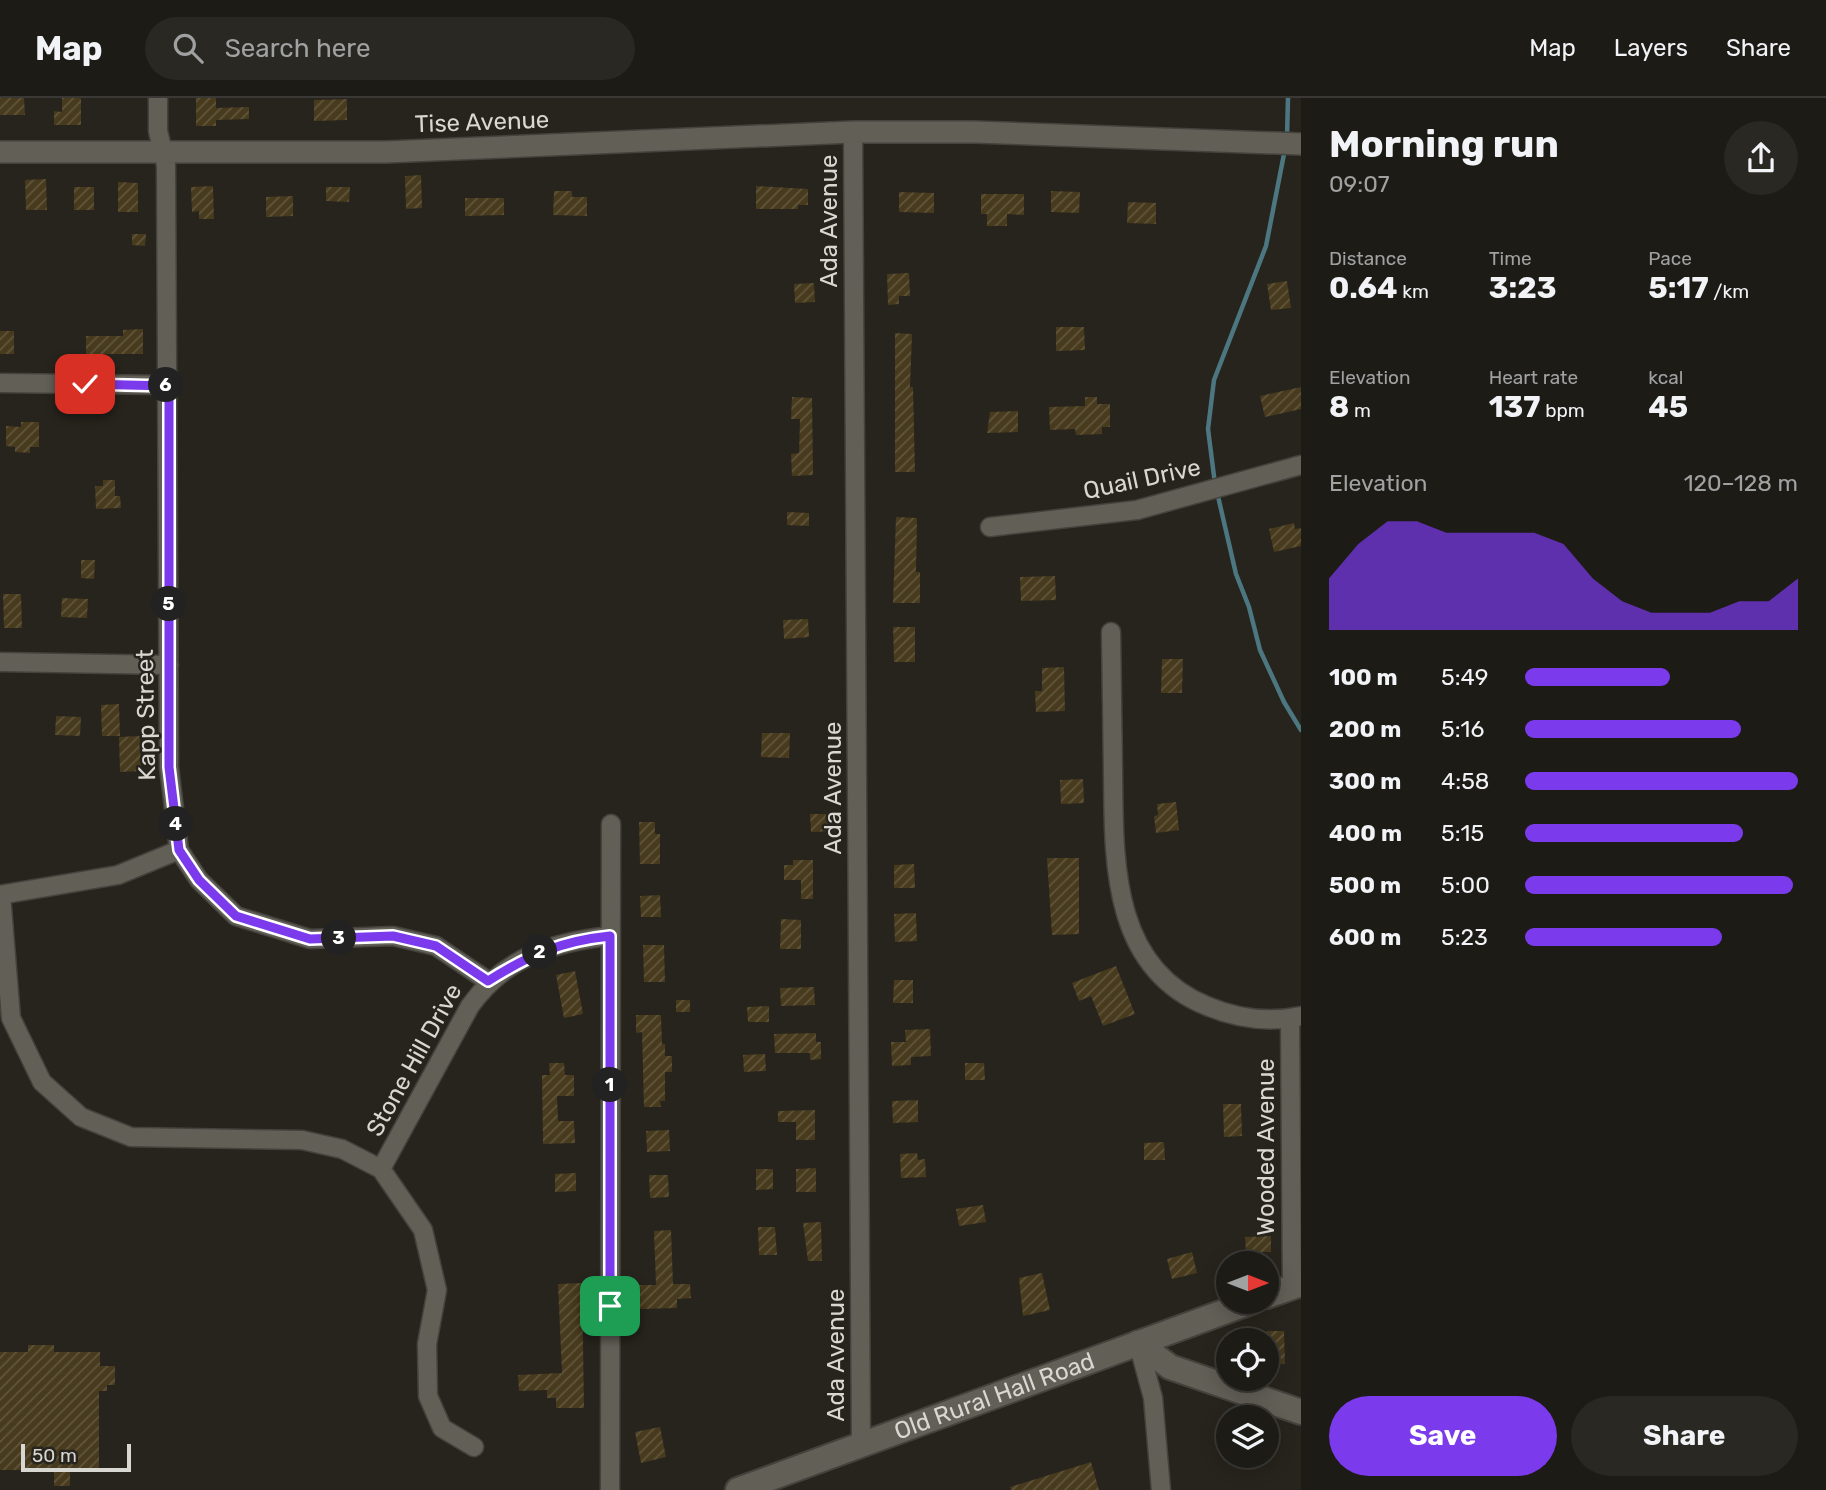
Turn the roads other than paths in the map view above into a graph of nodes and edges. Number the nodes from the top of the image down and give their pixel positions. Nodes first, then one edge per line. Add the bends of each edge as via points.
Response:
1 (158, 98) edge
2 (853, 132) junction
3 (1301, 144) edge
4 (0, 152) edge
5 (162, 153) junction
6 (0, 383) edge
7 (169, 386) junction
8 (1301, 465) edge
9 (990, 527) dead end
10 (1111, 632) dead end
11 (0, 662) edge
12 (169, 665) junction
13 (611, 824) dead end
14 (179, 850) junction
15 (0, 895) edge
16 (610, 936) junction
17 (488, 981) junction
18 (1295, 1017) edge
19 (381, 1169) junction
20 (1296, 1285) edge
21 (1279, 1291) edge
22 (1218, 1314) edge
23 (1138, 1343) junction
24 (1301, 1412) edge
25 (862, 1444) junction
26 (474, 1447) dead end
27 (610, 1490) edge
28 (738, 1490) edge
29 (1161, 1490) edge

1 - 5 street, Kapp Street
2 - 3 street, Tise Avenue
2 - 5 street, Tise Avenue via 386,152
2 - 25 street, Ada Avenue
4 - 5 street, Tise Avenue
5 - 7 street, Kapp Street via 166,165
6 - 7 street
7 - 12 street, Kapp Street
8 - 9 street, Quail Drive via 1137,510
10 - 18 street via 1115,858 1129,927 1165,979 1198,1003 1242,1018
11 - 12 street
12 - 14 street, Kapp Street via 169,767
13 - 16 street
14 - 15 street via 118,875
14 - 17 street, Kapp Street via 199,880 236,916 310,939 393,936 436,946
15 - 19 street via 11,1018 41,1082 81,1117 131,1137 302,1140 342,1149
16 - 17 street, Stone Hill Drive via 574,940 526,957
16 - 27 street
17 - 19 street, Stone Hill Drive
18 - 20 street, Wooded Avenue
19 - 26 street via 423,1230 437,1290 427,1344 428,1396 442,1428
20 - 21 main road
22 - 23 main road, Old Rural Hall Road
23 - 24 main road via 1170,1367
23 - 25 main road, Old Rural Hall Road
23 - 29 street via 1153,1398
25 - 28 main road, Old Rural Hall Road

